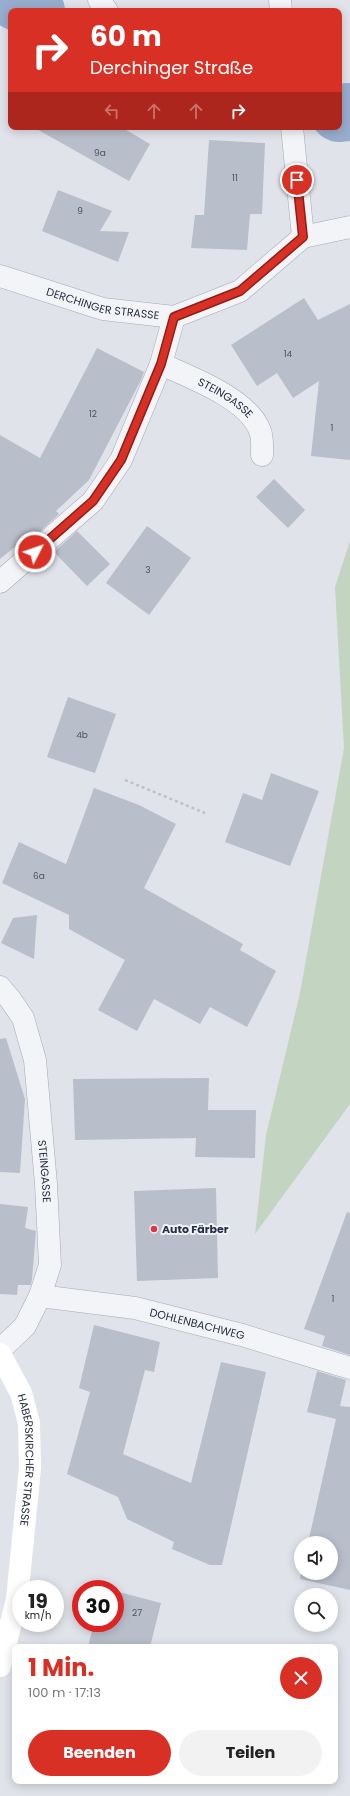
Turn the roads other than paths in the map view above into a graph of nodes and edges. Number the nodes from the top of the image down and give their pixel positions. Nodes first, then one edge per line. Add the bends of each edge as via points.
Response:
1 (292, 132) edge
2 (350, 227) edge
3 (303, 237) junction
4 (0, 276) edge
5 (174, 317) junction
6 (161, 364) junction
7 (262, 455) dead end
8 (0, 582) edge
9 (0, 987) edge
10 (40, 1296) junction
11 (0, 1350) edge
12 (0, 1354) edge
13 (350, 1368) edge
14 (0, 1666) edge

1 - 3 street
2 - 3 street, DERCHINGER STRASSE
3 - 5 street, DERCHINGER STRASSE via 240,291
4 - 5 street, DERCHINGER STRASSE via 103,309
5 - 6 street
6 - 7 street, STEINGASSE via 215,389 247,411 260,431
6 - 8 street via 121,460 93,501
9 - 10 street, STEINGASSE via 22,1018 35,1060 50,1265
10 - 11 street, STEINGASSE via 25,1326
10 - 13 street, DOHLENBACHWEG via 136,1308
12 - 14 street, HABERSKIRCHER STRASSE via 21,1393 29,1423 30,1468 16,1599

